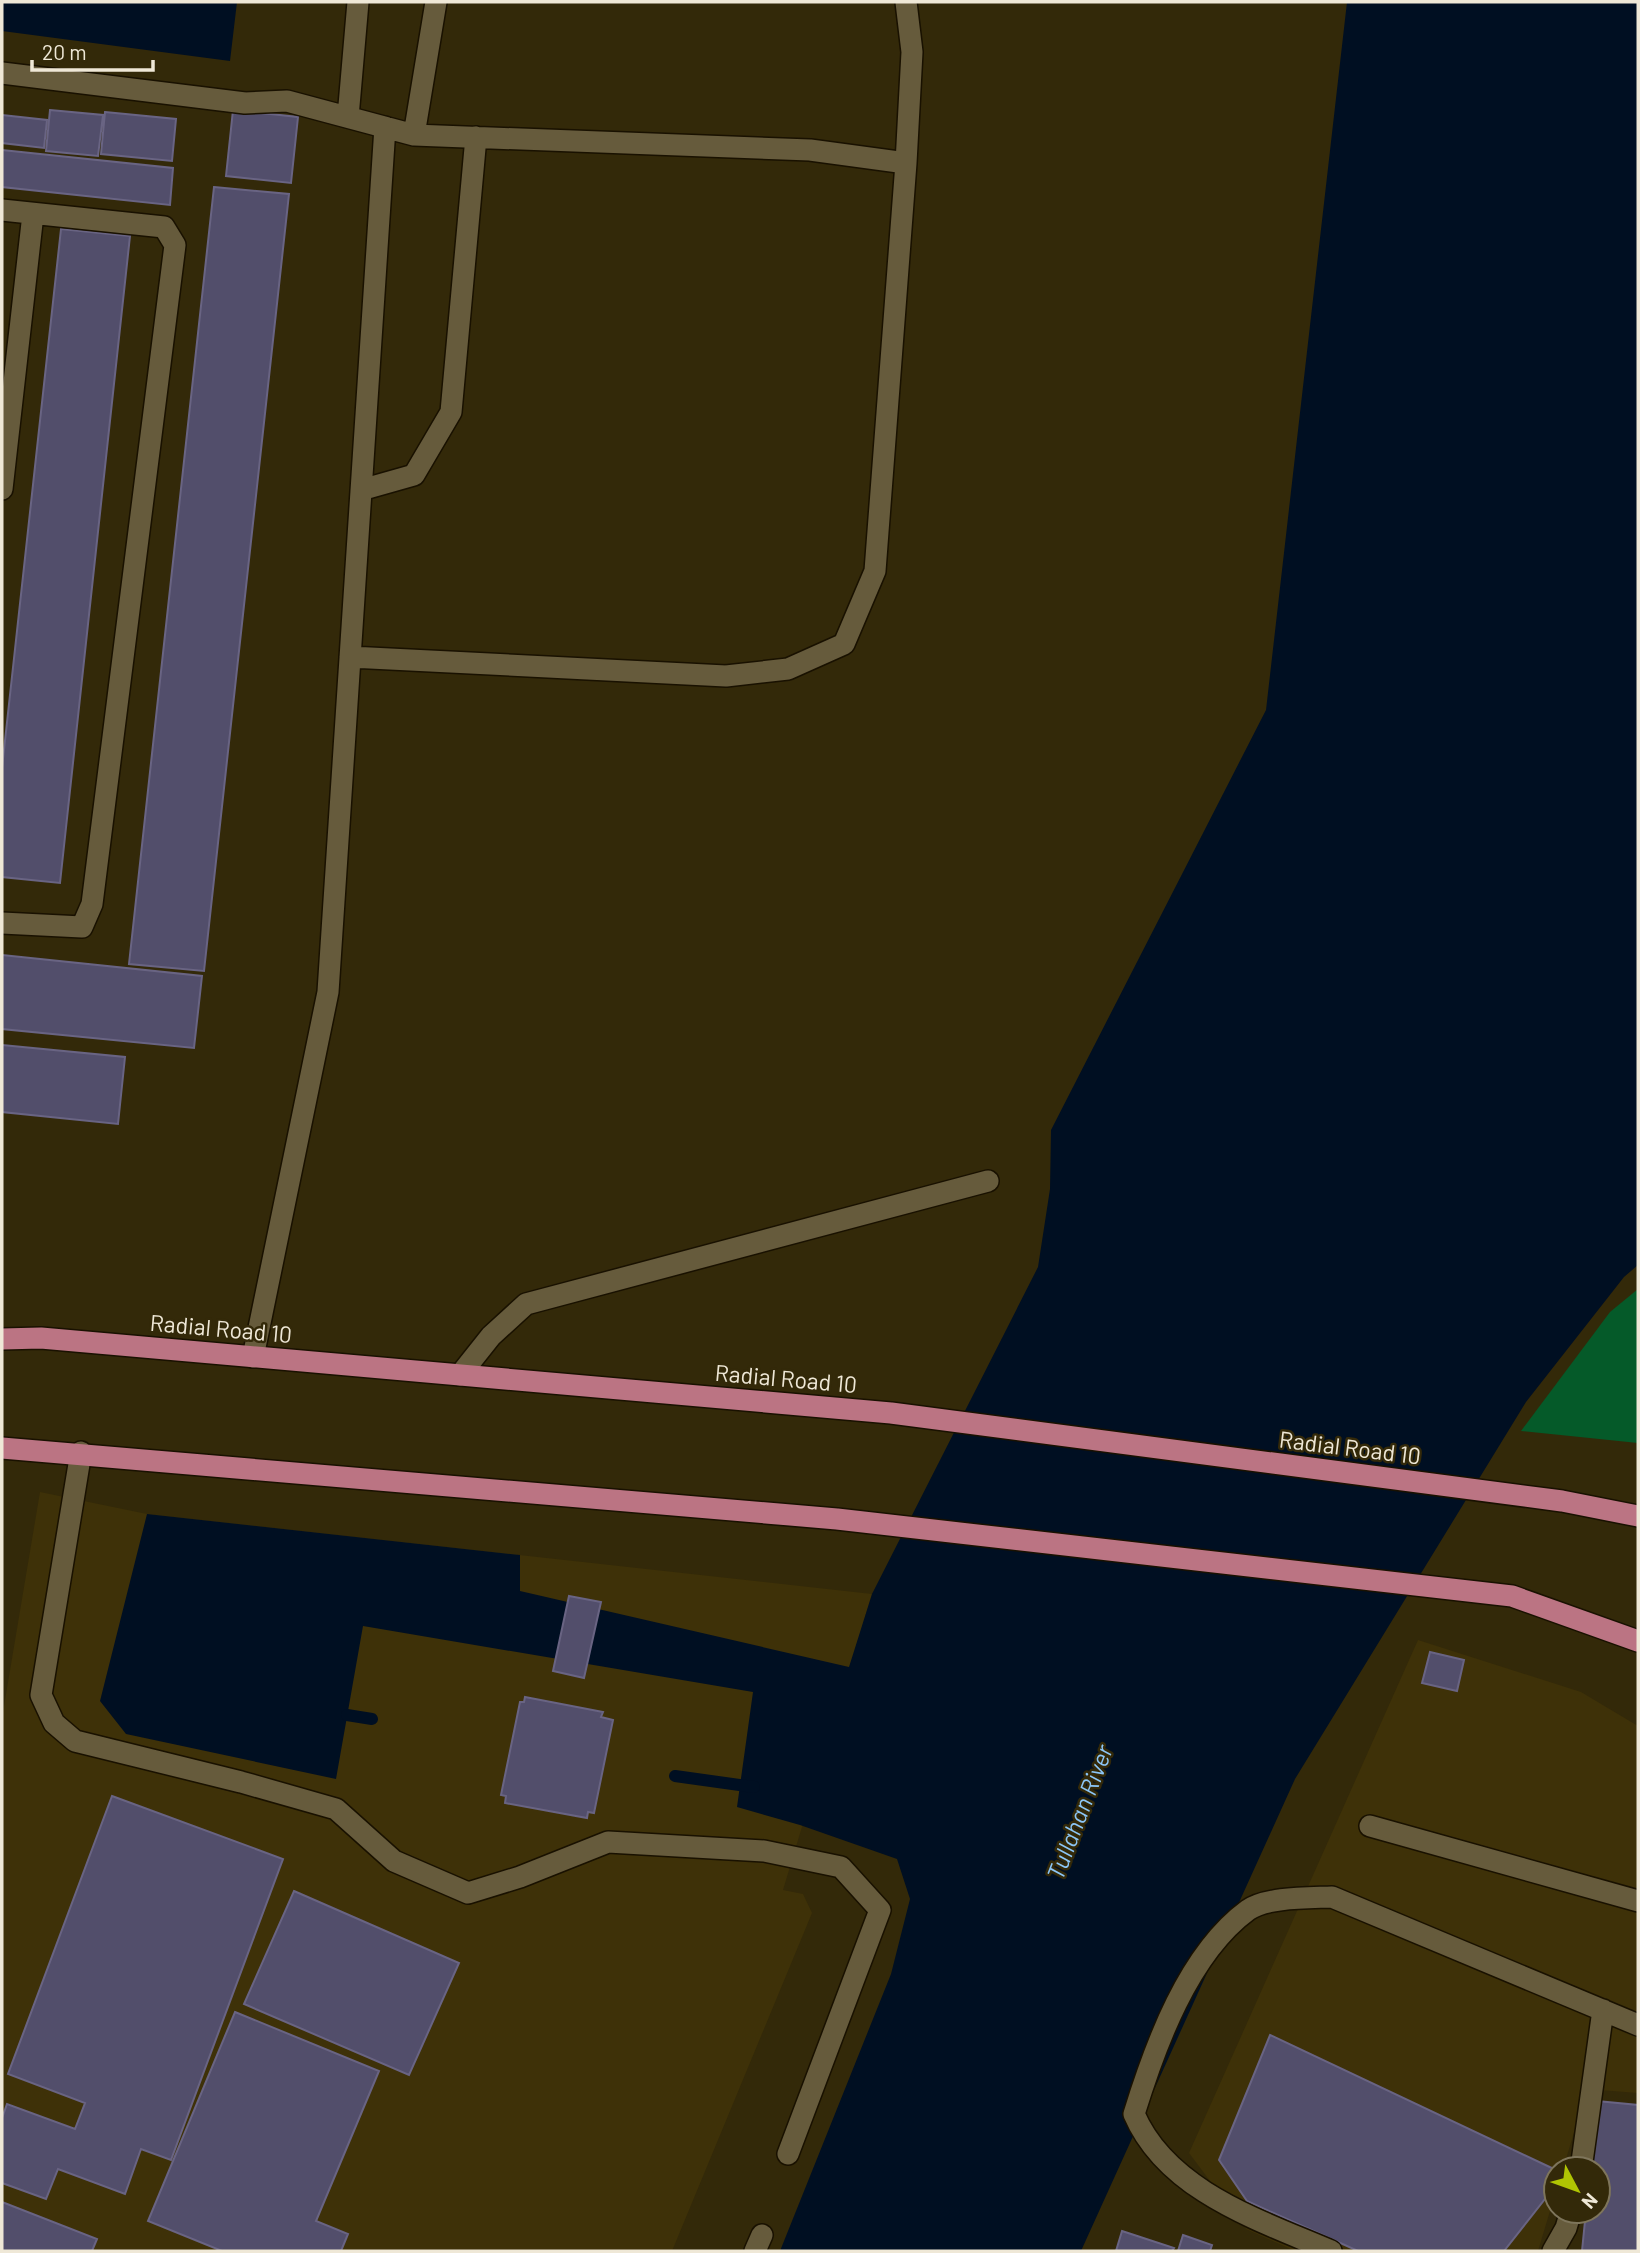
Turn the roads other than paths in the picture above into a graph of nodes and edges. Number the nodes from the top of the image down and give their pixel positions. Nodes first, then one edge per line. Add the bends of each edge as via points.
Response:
1 (358, 2) edge
2 (436, 2) edge
3 (905, 2) edge
4 (2, 73) edge
5 (348, 117) junction
6 (385, 127) junction
7 (414, 135) junction
8 (476, 137) junction
9 (906, 163) junction
10 (2, 210) edge
11 (33, 214) junction
12 (4, 440) edge
13 (2, 489) edge
14 (361, 490) junction
15 (350, 657) junction
16 (2, 923) edge
17 (988, 1181) dead end
18 (2, 1339) edge
19 (253, 1357) junction
20 (460, 1375) junction
21 (2, 1448) edge
22 (81, 1452) junction
23 (1638, 1516) edge
24 (1638, 1642) edge
25 (1370, 1826) dead end
26 (1638, 1902) edge
27 (1603, 2010) junction
28 (1638, 2025) edge
29 (788, 2154) dead end
30 (1583, 2155) edge
31 (1567, 2225) edge
32 (1331, 2251) edge
33 (1553, 2251) edge

1 - 5 lane
2 - 7 lane
3 - 9 lane via 912,52
4 - 5 lane via 245,103 287,101
5 - 6 lane
6 - 7 lane
6 - 14 lane
7 - 8 lane
8 - 9 lane via 810,150
8 - 14 lane via 451,412 414,475
9 - 15 lane via 874,571 844,644 788,669 726,676
10 - 11 lane
11 - 12 lane
11 - 16 lane via 164,227 175,245 92,904 82,928
12 - 13 lane
14 - 15 lane
15 - 19 lane via 328,992
17 - 20 lane via 526,1304 491,1336
18 - 19 highway, Radial Road 10 via 41,1338
19 - 20 highway, Radial Road 10
20 - 23 highway, Radial Road 10 via 891,1413 1562,1501
21 - 22 highway
22 - 24 highway via 837,1519 1512,1595
22 - 29 lane via 41,1695 54,1723 75,1741 336,1809 394,1861 468,1893 608,1842 764,1851 841,1867 880,1910
25 - 26 lane
27 - 28 lane
27 - 30 lane
27 - 32 lane via 1332,1897 1288,1899 1249,1909 1209,1950 1167,2018 1134,2114 1144,2136 1192,2184 1231,2208
31 - 33 lane

